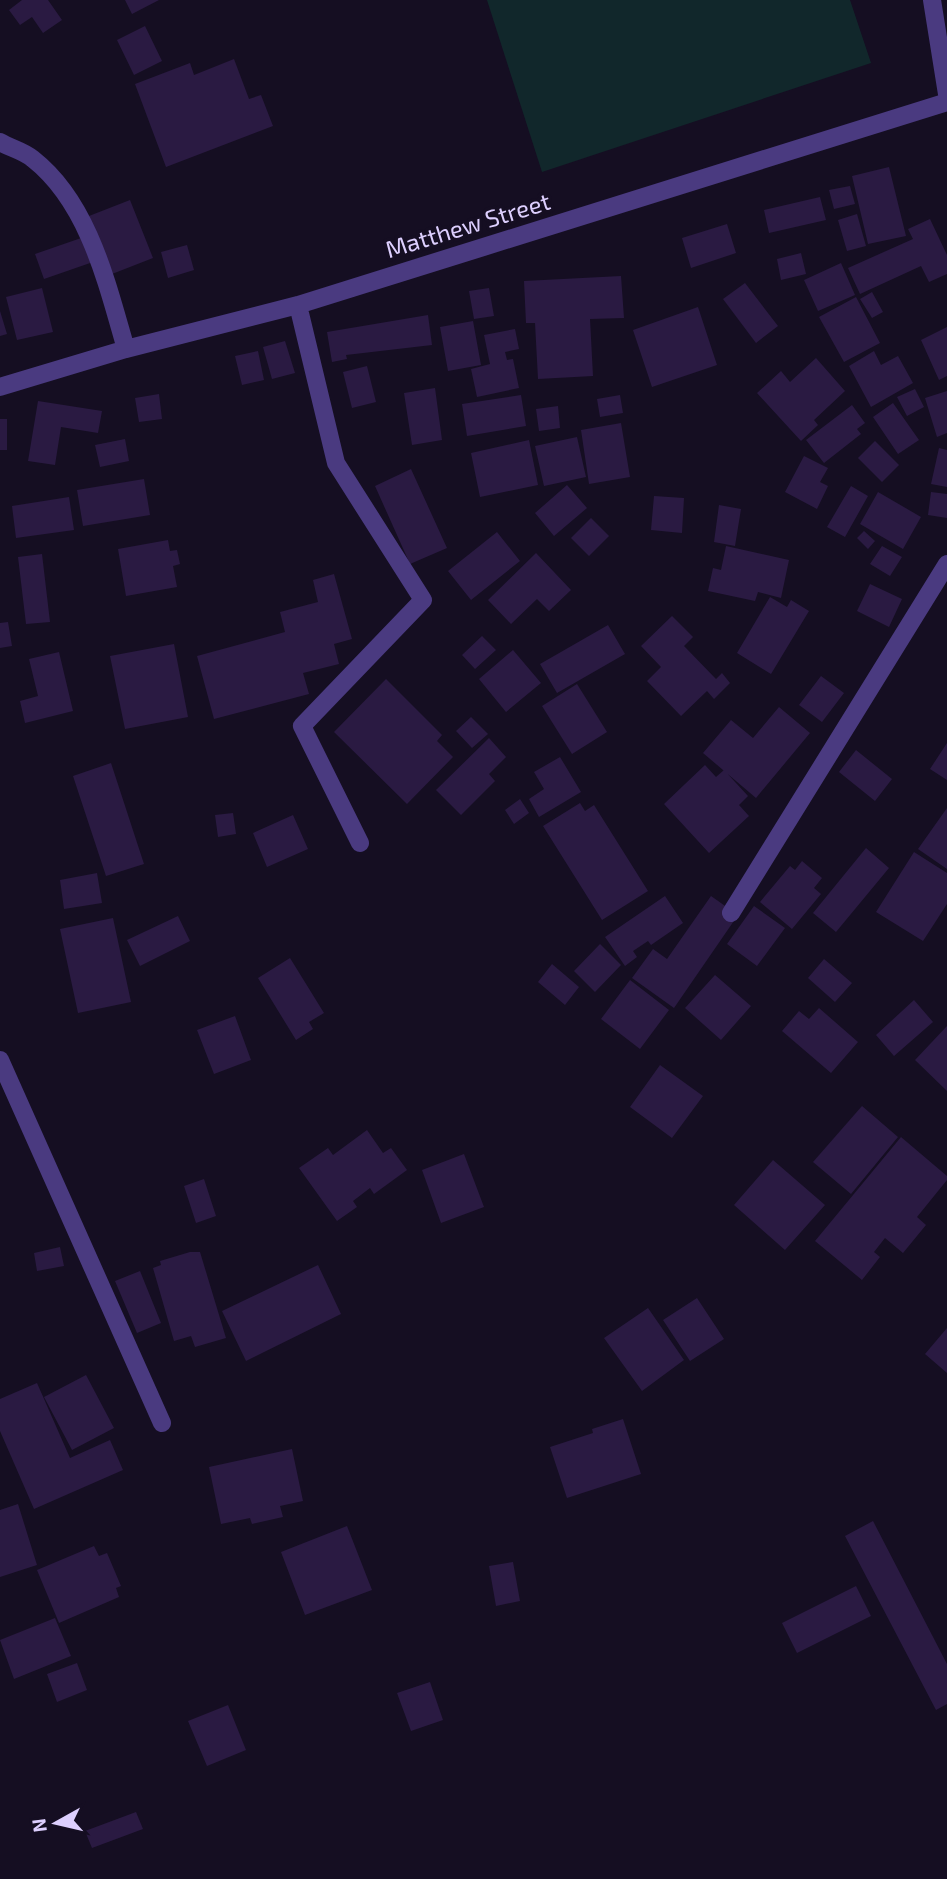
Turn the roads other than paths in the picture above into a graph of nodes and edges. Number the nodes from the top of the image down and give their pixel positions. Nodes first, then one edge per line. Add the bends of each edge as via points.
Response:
1 (932, 0) edge
2 (947, 94) edge
3 (947, 102) edge
4 (0, 142) edge
5 (298, 305) junction
6 (126, 349) junction
7 (0, 387) edge
8 (947, 564) edge
9 (360, 842) dead end
10 (731, 913) dead end
11 (0, 1060) edge
12 (162, 1423) dead end

1 - 2 street
3 - 5 street, Matthew Street
4 - 6 street via 33,158 66,196 94,243
5 - 6 street, Matthew Street
5 - 9 street via 337,463 423,600 302,726
6 - 7 street, Matthew Street
8 - 10 street
11 - 12 street

